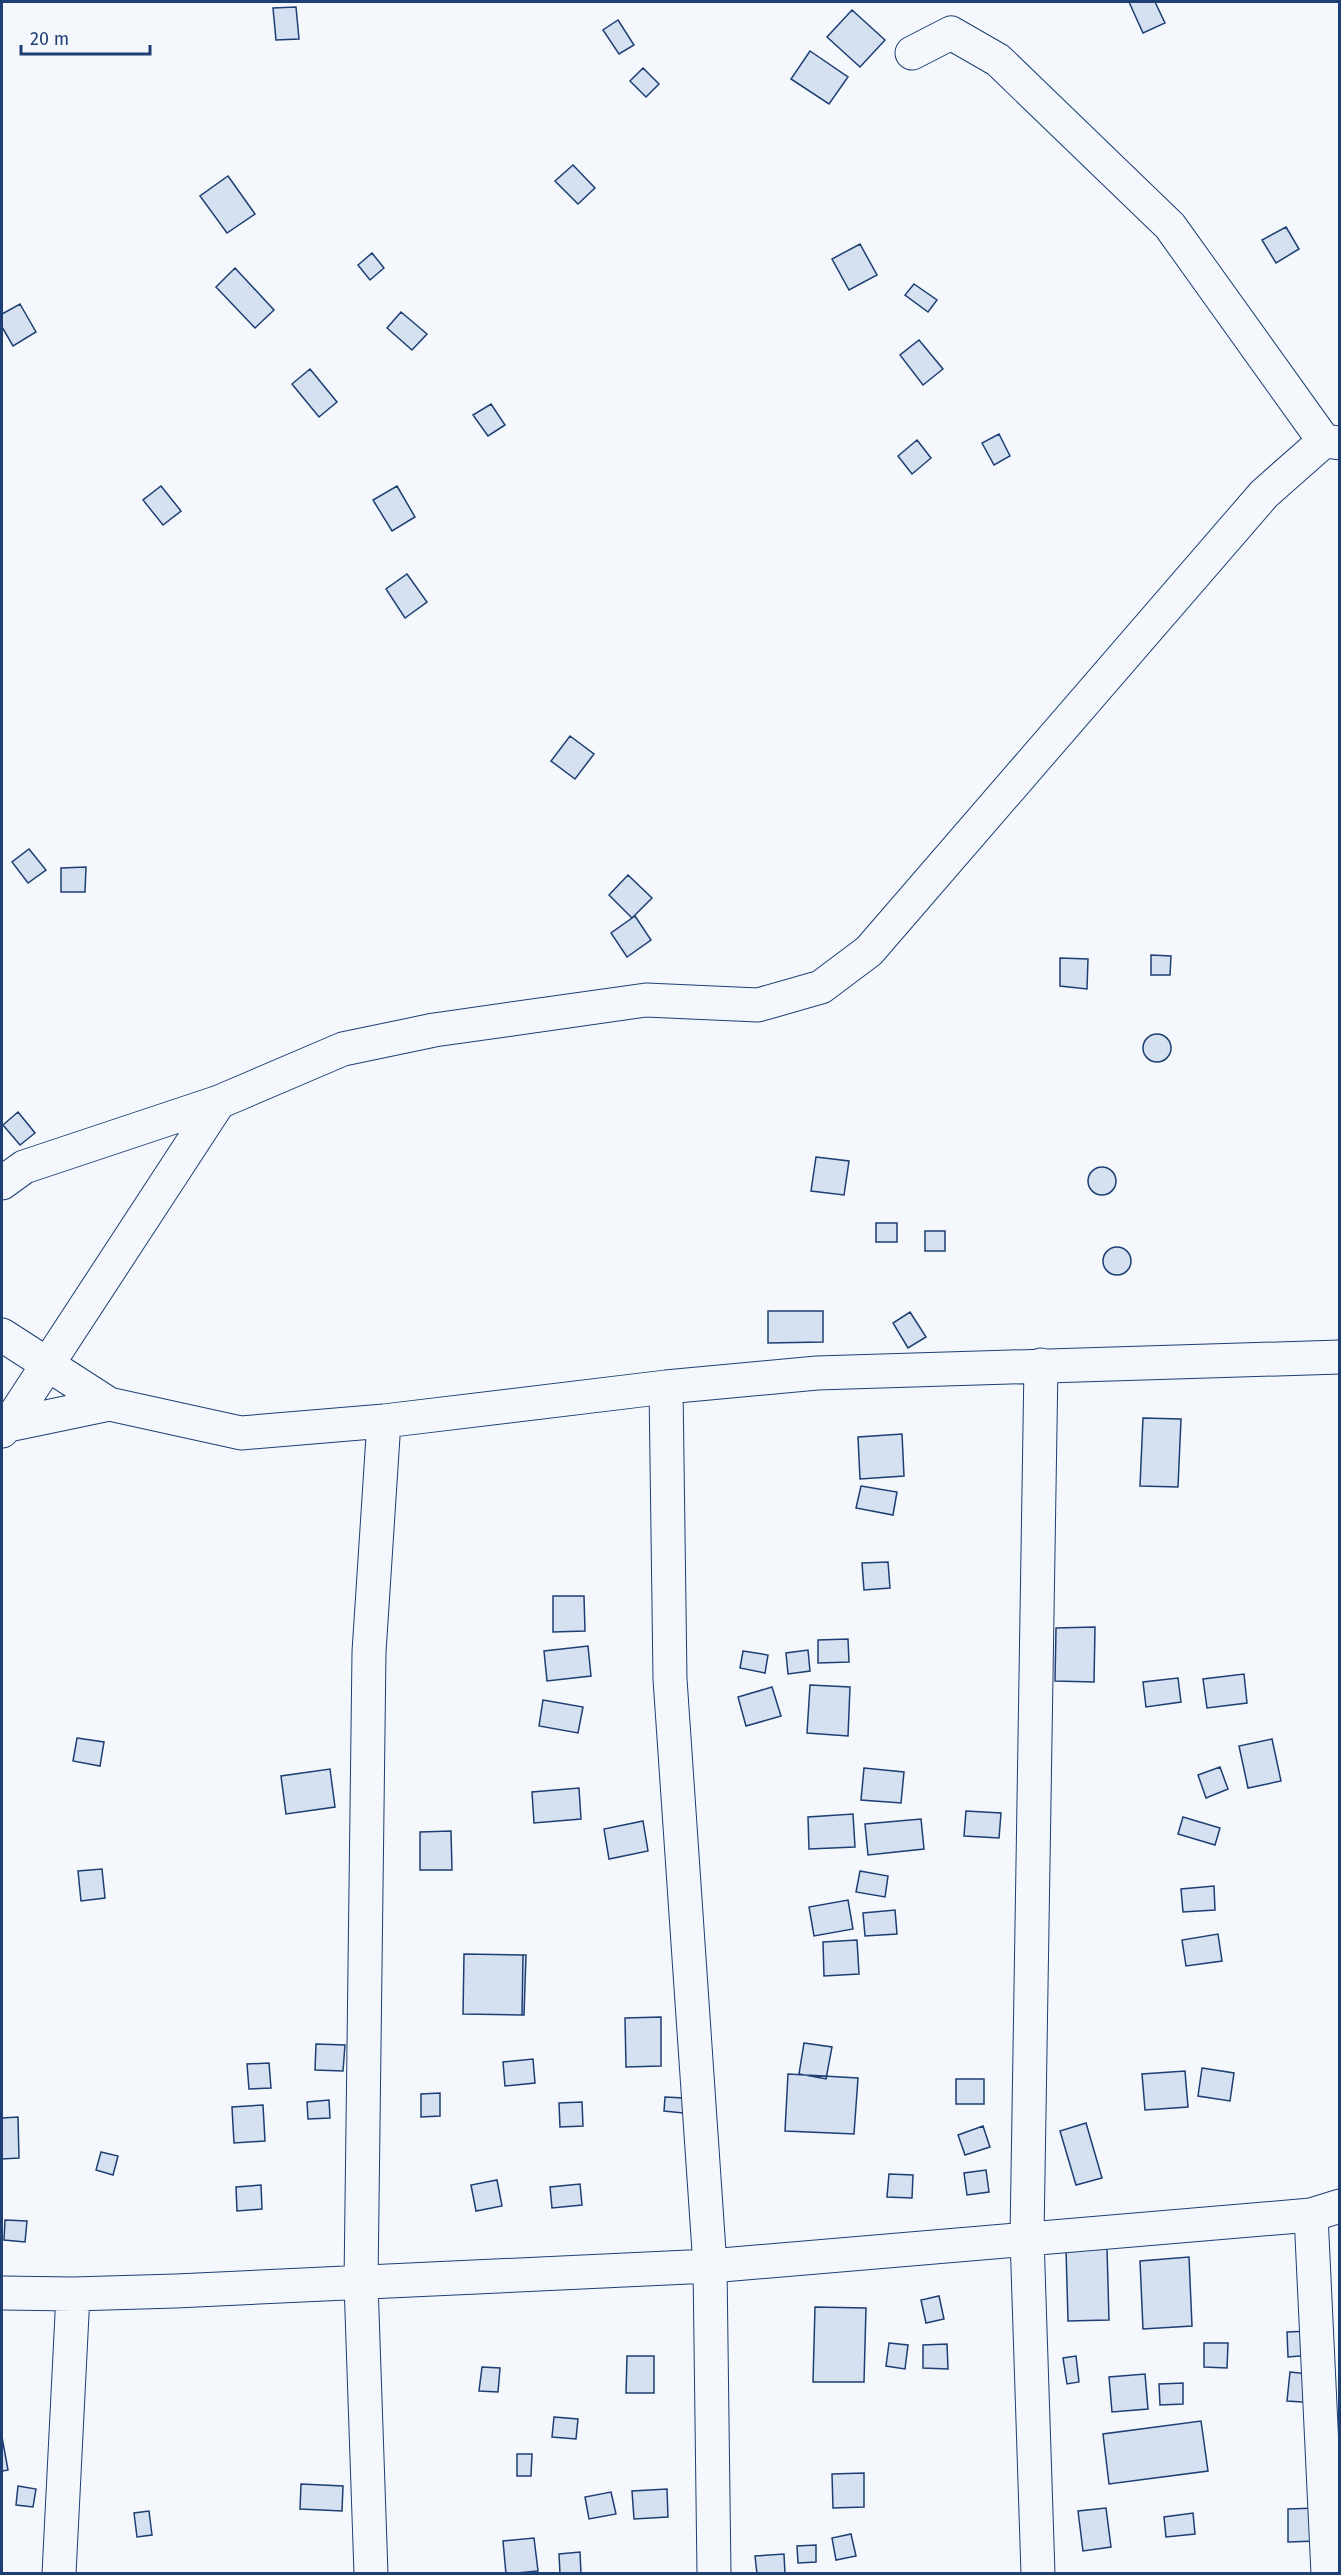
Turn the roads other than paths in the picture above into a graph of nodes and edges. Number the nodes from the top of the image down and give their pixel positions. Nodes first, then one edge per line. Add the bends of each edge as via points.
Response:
1 (912, 53) dead end
2 (1332, 442) edge
3 (219, 1102) junction
4 (2, 1183) edge
5 (2, 1335) edge
6 (1340, 1357) edge
7 (49, 1365) junction
8 (1041, 1365) junction
9 (666, 1387) junction
10 (109, 1404) junction
11 (384, 1421) junction
12 (5, 1428) edge
13 (1325, 2211) edge
14 (1027, 2237) junction
15 (710, 2266) junction
16 (361, 2283) junction
17 (2, 2293) edge
18 (73, 2294) junction
19 (59, 2574) edge
20 (371, 2574) edge
21 (714, 2574) edge
22 (1038, 2574) edge
23 (1328, 2574) edge

1 - 2 street via 951,33 998,60 1170,226
2 - 3 street via 1264,494 869,951 821,987 758,1005 646,1000 434,1030 343,1050
3 - 4 street via 24,1167
3 - 7 street
5 - 7 street
6 - 8 street
7 - 10 street
7 - 12 street
8 - 9 street via 817,1373
8 - 14 street
9 - 11 street
9 - 15 street via 670,1679
10 - 11 street via 241,1433
10 - 12 street
11 - 16 street via 369,1652
13 - 14 street
13 - 23 street
14 - 15 street
14 - 22 street
15 - 16 street
15 - 21 street
16 - 18 street
16 - 20 street
17 - 18 street
18 - 19 street

